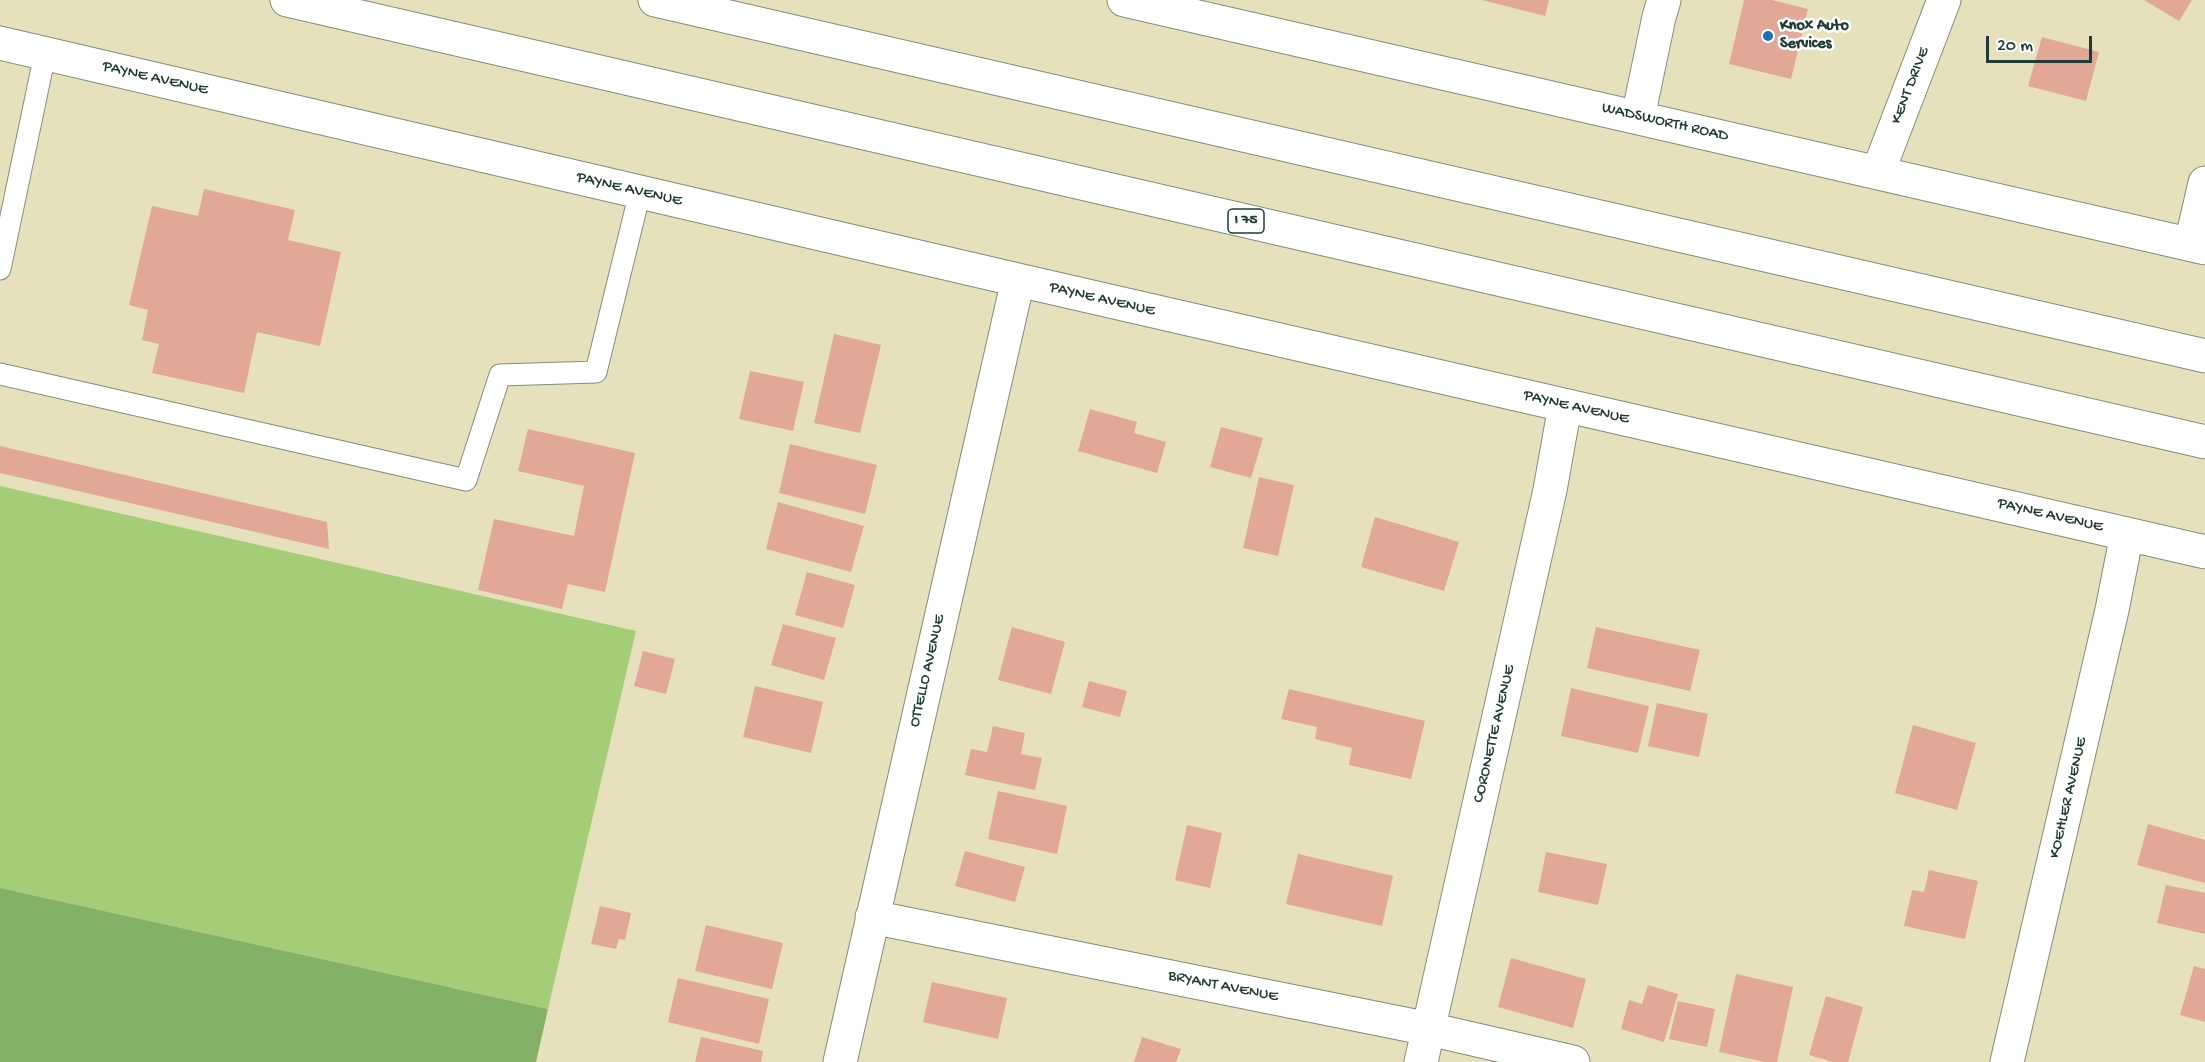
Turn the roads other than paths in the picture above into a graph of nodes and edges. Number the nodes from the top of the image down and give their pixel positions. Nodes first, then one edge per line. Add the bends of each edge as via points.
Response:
1 (288, 0) edge
2 (656, 0) edge
3 (1124, 0) edge
4 (1664, 0) edge
5 (1944, 0) edge
6 (0, 43) edge
7 (45, 54) junction
8 (1638, 117) junction
9 (1878, 172) junction
10 (2205, 183) edge
11 (640, 192) junction
12 (2198, 246) edge
13 (0, 269) edge
14 (1018, 280) junction
15 (2205, 356) edge
16 (0, 374) edge
17 (1565, 406) junction
18 (2205, 442) edge
19 (2127, 534) junction
20 (2205, 552) edge
21 (872, 917) junction
22 (1429, 1029) junction
23 (840, 1062) edge
24 (1421, 1062) edge
25 (1573, 1062) edge
26 (2007, 1062) edge

1 - 18 main road, I 75
2 - 15 main road
3 - 8 main road, WADSWORTH ROAD
4 - 8 main road
5 - 9 main road, KENT DRIVE
6 - 7 main road, PAYNE AVENUE
7 - 11 main road, PAYNE AVENUE
7 - 13 lane
8 - 9 main road, WADSWORTH ROAD
9 - 12 main road, WADSWORTH ROAD
10 - 12 main road
11 - 14 main road, PAYNE AVENUE
11 - 16 lane via 596,372 500,375 466,480
14 - 17 main road, PAYNE AVENUE
14 - 21 main road, OTTELLO AVENUE
17 - 19 main road, PAYNE AVENUE
17 - 22 main road, CORONETTE AVENUE via 1550,490
19 - 20 main road, PAYNE AVENUE
19 - 26 main road, KOEHLER AVENUE
21 - 22 main road, BRYANT AVENUE
21 - 23 main road, OTTELLO AVENUE
22 - 24 main road, CORONETTE AVENUE
22 - 25 main road, BRYANT AVENUE

